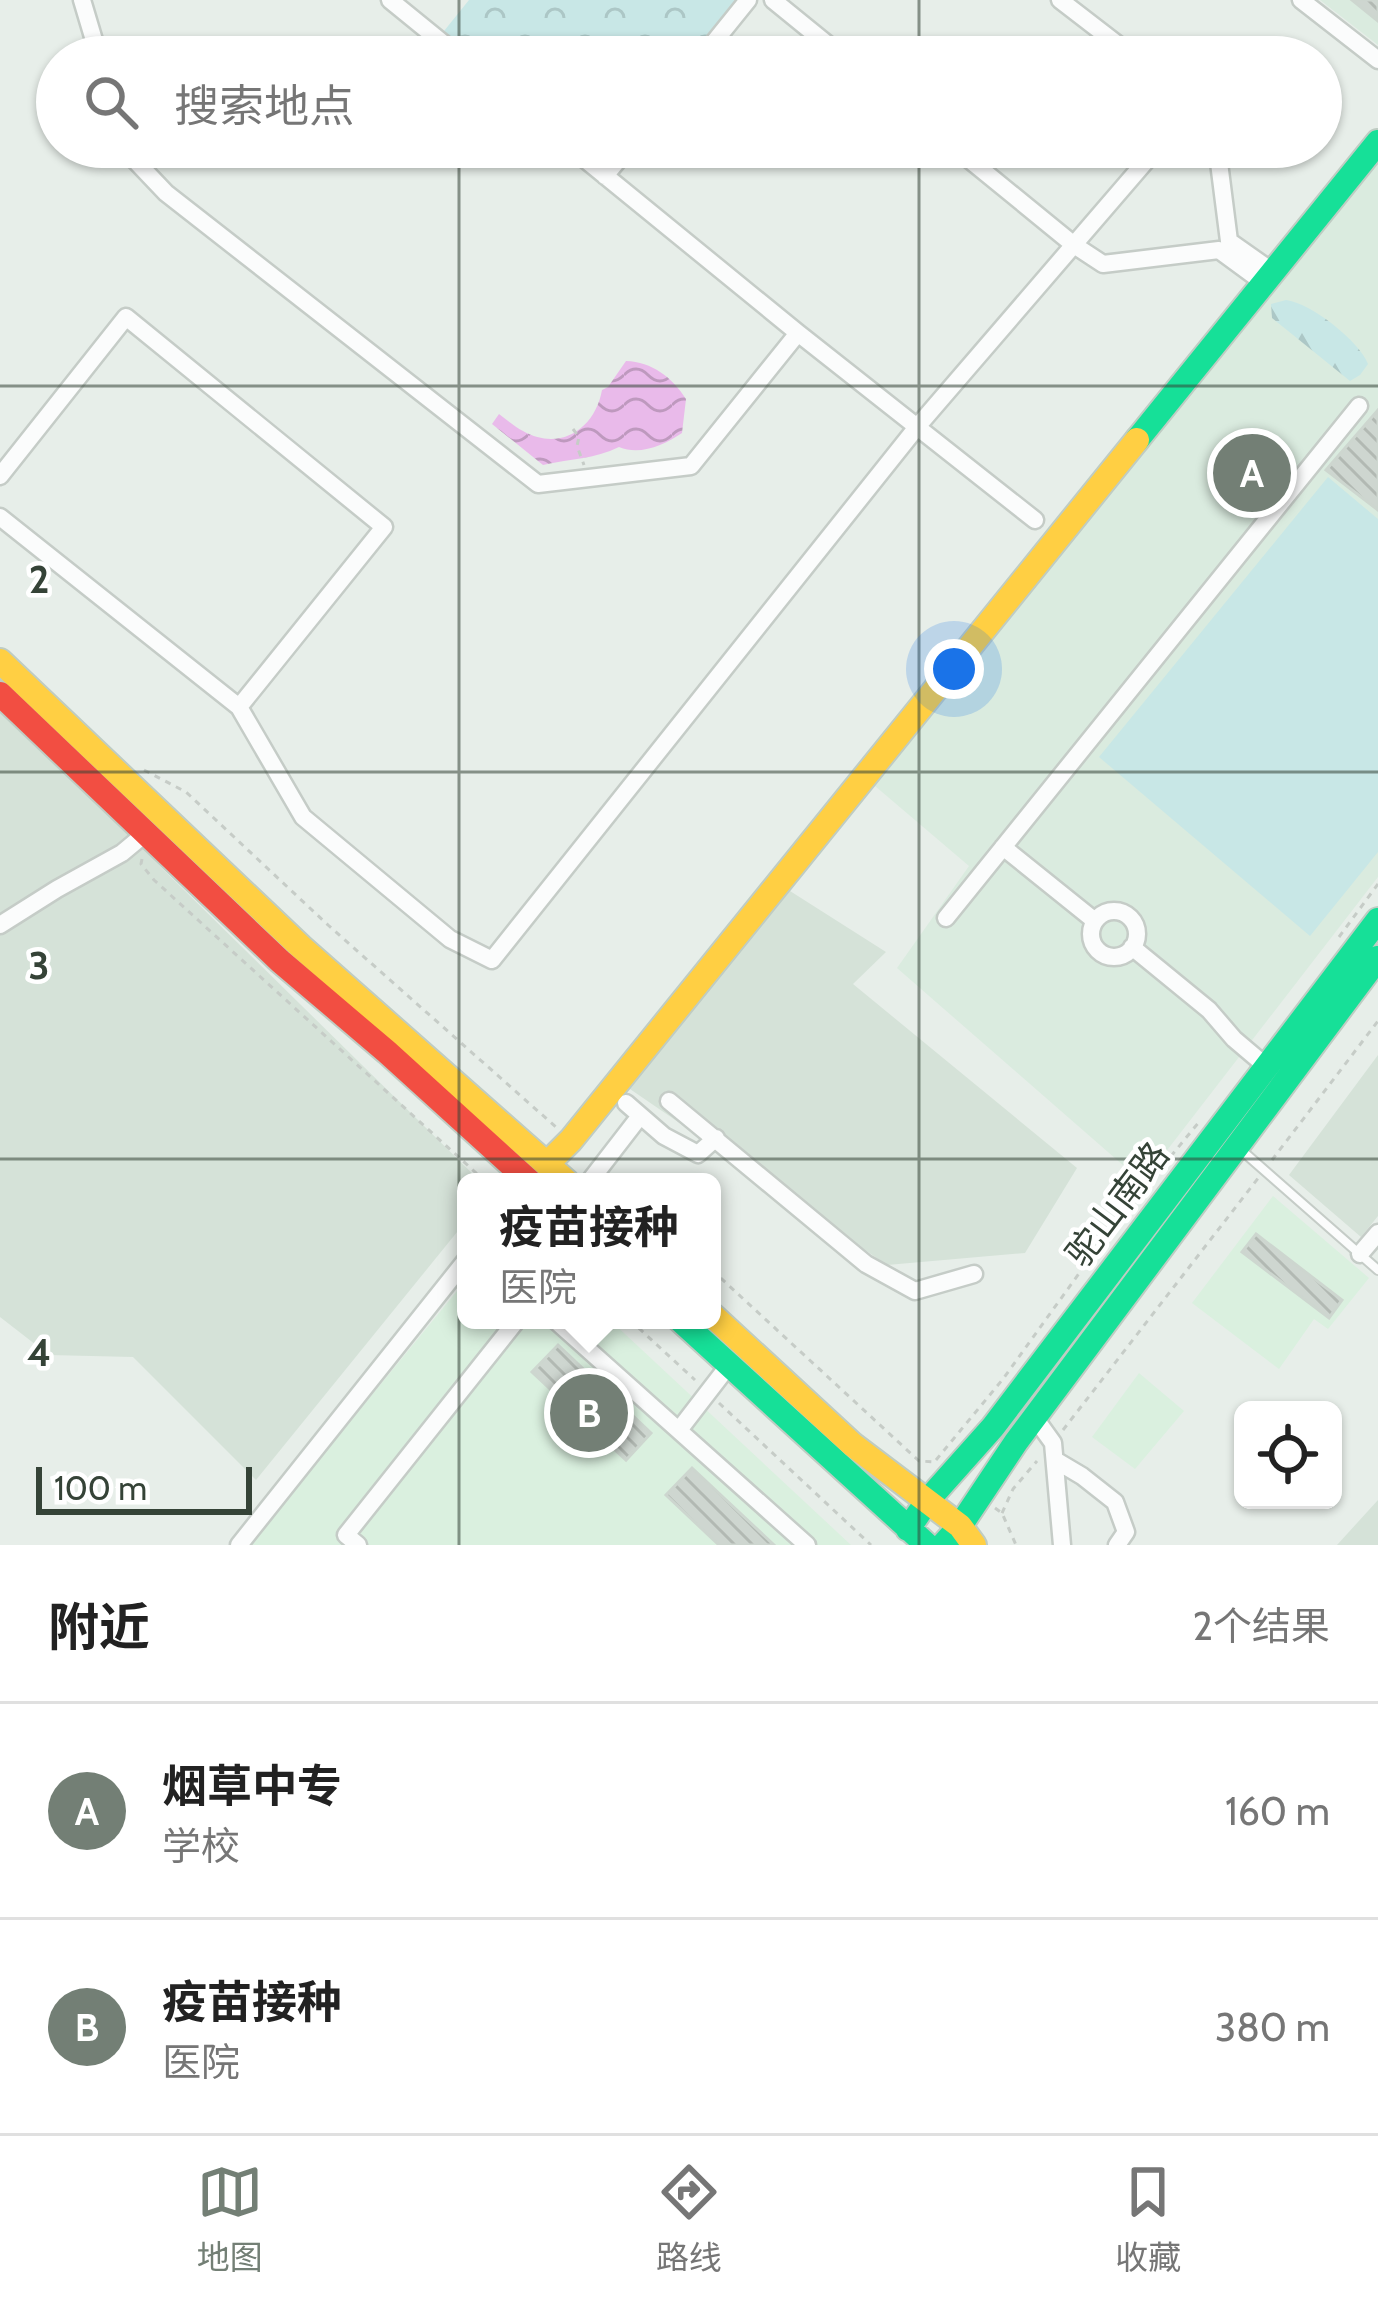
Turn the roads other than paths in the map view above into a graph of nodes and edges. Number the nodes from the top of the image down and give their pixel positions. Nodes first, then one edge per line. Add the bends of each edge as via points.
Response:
1 (82, 0) edge
2 (390, 0) edge
3 (748, 0) edge
4 (773, 0) edge
5 (1060, 0) edge
6 (1301, 0) edge
7 (93, 36) edge
8 (434, 36) edge
9 (719, 36) edge
10 (817, 36) edge
11 (1107, 36) edge
12 (1378, 60) edge
13 (1378, 142) edge
14 (142, 168) edge
15 (595, 168) edge
16 (611, 168) edge
17 (980, 168) edge
18 (1140, 168) edge
19 (1219, 168) edge
20 (605, 176) junction
21 (1074, 245) junction
22 (1269, 278) junction
23 (798, 333) junction
24 (1359, 406) dead end
25 (917, 427) junction
26 (0, 476) edge
27 (0, 518) edge
28 (1035, 520) dead end
29 (0, 661) edge
30 (0, 694) edge
31 (239, 707) junction
32 (146, 833) junction
33 (1003, 847) junction
34 (946, 918) dead end
35 (1378, 920) edge
36 (1095, 921) junction
37 (0, 925) edge
38 (1132, 947) junction
39 (1378, 958) edge
40 (1267, 1067) junction
41 (669, 1101) dead end
42 (1218, 1134) junction
43 (716, 1138) junction
44 (534, 1173) edge
45 (535, 1173) edge
46 (544, 1173) edge
47 (594, 1173) edge
48 (1378, 1233) edge
49 (1360, 1254) junction
50 (1378, 1270) edge
51 (457, 1271) edge
52 (974, 1274) dead end
53 (721, 1323) edge
54 (510, 1329) edge
55 (565, 1329) edge
56 (690, 1329) edge
57 (729, 1365) junction
58 (1035, 1418) junction
59 (679, 1430) junction
60 (1054, 1452) junction
61 (928, 1500) junction
62 (959, 1538) edge
63 (914, 1540) edge
64 (239, 1545) edge
65 (358, 1545) edge
66 (807, 1545) edge
67 (1062, 1545) edge
68 (1117, 1545) edge

1 - 7 street
2 - 8 street
3 - 9 street
4 - 10 street
5 - 11 street
6 - 12 street
13 - 22 main road
14 - 23 street via 538,484 691,466
15 - 20 street
16 - 20 street
17 - 21 street
18 - 21 street
19 - 22 street via 1229,242
20 - 23 street
21 - 22 street via 1103,264 1219,250
21 - 25 street
22 - 46 main road
23 - 25 street
24 - 33 street
25 - 28 street
25 - 31 street via 491,960 450,939 303,817
26 - 31 street via 126,316 383,527
27 - 31 street
29 - 45 main road
30 - 32 main road
32 - 37 street
32 - 44 main road via 280,961
33 - 34 street
33 - 36 street
35 - 40 main road, 驼山南路
36 - 38 street via 1091,937 1105,955
36 - 38 street via 1112,911 1126,915 1135,926
38 - 40 street
39 - 42 main road, 驼山南路
40 - 42 main road, 驼山南路
41 - 43 street
42 - 49 lane
42 - 58 main road, 驼山南路
42 - 61 main road, 驼山南路
43 - 47 street via 698,1154 633,1109
43 - 52 street via 866,1264 915,1291
48 - 49 street
49 - 50 lane
51 - 64 street
53 - 61 main road via 853,1444
54 - 65 street via 346,1535
55 - 59 street
56 - 57 main road
57 - 59 street
57 - 63 main road
58 - 60 street
58 - 62 main road, 驼山南路
59 - 66 street
60 - 67 street
60 - 68 street via 1115,1502 1126,1532
61 - 62 main road
61 - 63 main road, 驼山南路

